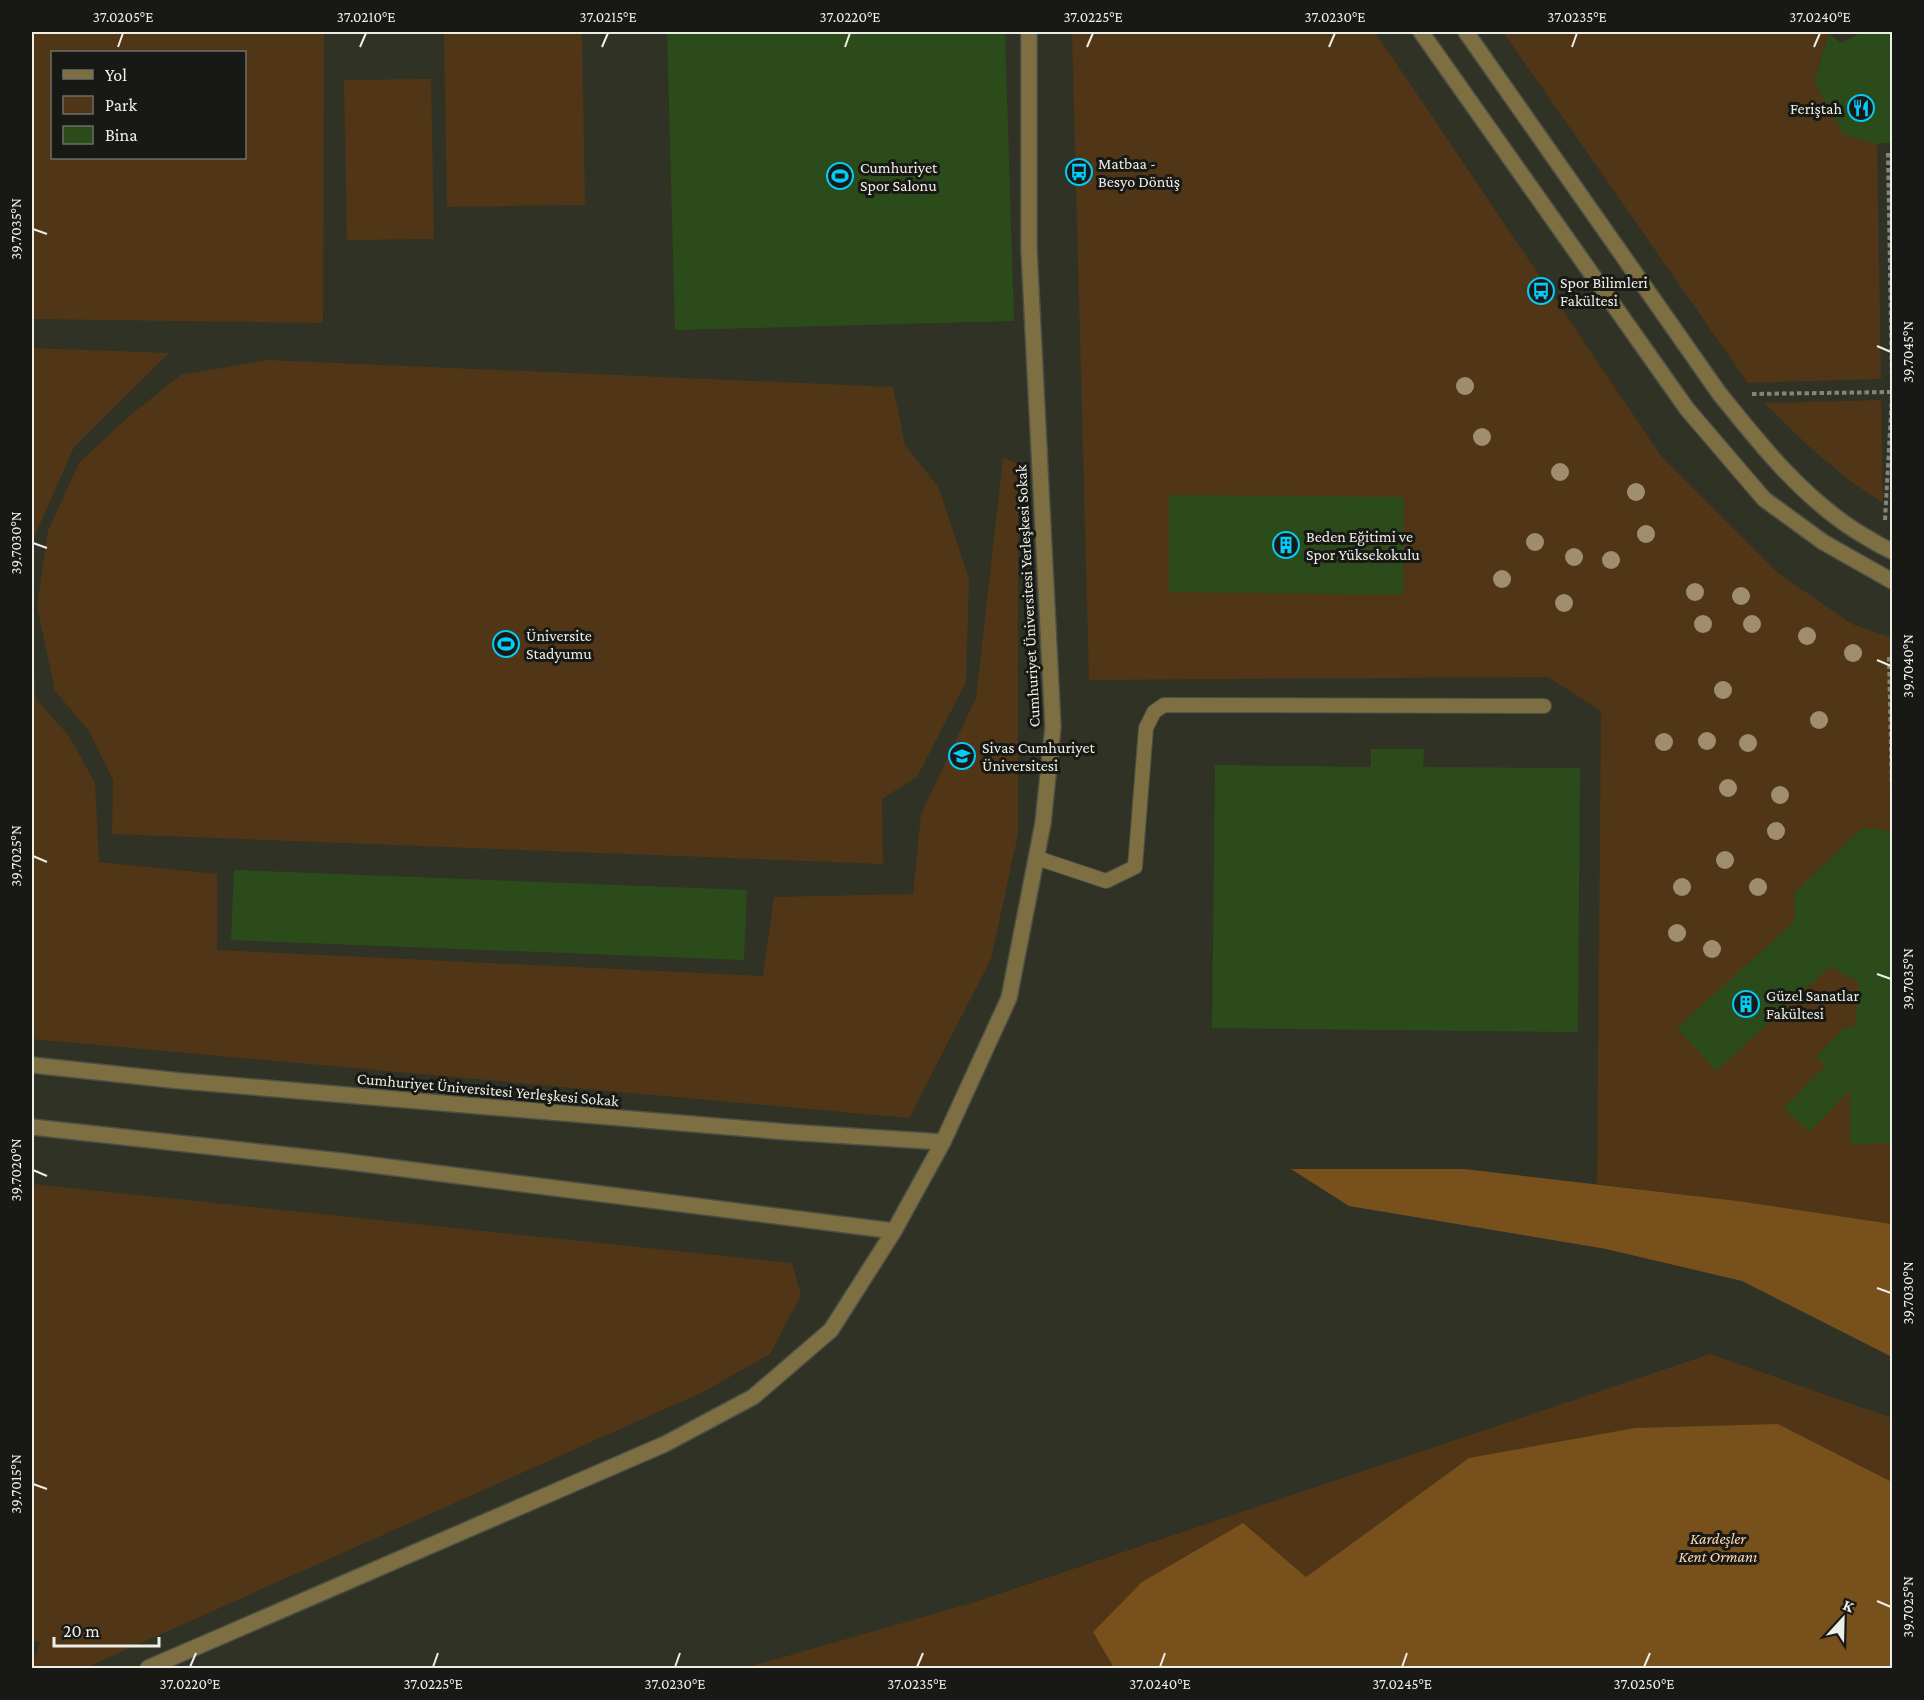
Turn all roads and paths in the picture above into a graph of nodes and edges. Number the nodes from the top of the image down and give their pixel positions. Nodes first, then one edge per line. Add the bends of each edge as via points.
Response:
1 (1029, 32) edge
2 (1421, 32) edge
3 (1466, 32) edge
4 (1888, 153) dead end
5 (1893, 385) edge
6 (1719, 393) junction
7 (1893, 393) edge
8 (1888, 550) edge
9 (1893, 581) edge
10 (1888, 657) dead end
11 (1544, 706) dead end
12 (1893, 792) edge
13 (1036, 858) junction
14 (32, 1065) edge
15 (32, 1127) edge
16 (943, 1142) junction
17 (894, 1231) junction
18 (148, 1668) edge

1 - 13 street, Cumhuriyet Üniversitesi Yerleşkesi Sokak via 1029,250 1053,727
2 - 9 street via 1687,409 1764,499 1823,542
3 - 6 street
4 - 5 path
6 - 7 path
6 - 8 street via 1787,474 1834,516
7 - 8 path
10 - 12 path
11 - 13 lane via 1164,705 1154,712 1146,728 1135,867 1106,881
13 - 16 street, Cumhuriyet Üniversitesi Yerleşkesi Sokak via 1009,998
14 - 16 street, Cumhuriyet Üniversitesi Yerleşkesi Sokak via 181,1081
15 - 17 street via 341,1161
16 - 17 street, Cumhuriyet Üniversitesi Yerleşkesi Sokak
17 - 18 street, Cumhuriyet Üniversitesi Yerleşkesi Sokak via 831,1330 753,1397 665,1444

